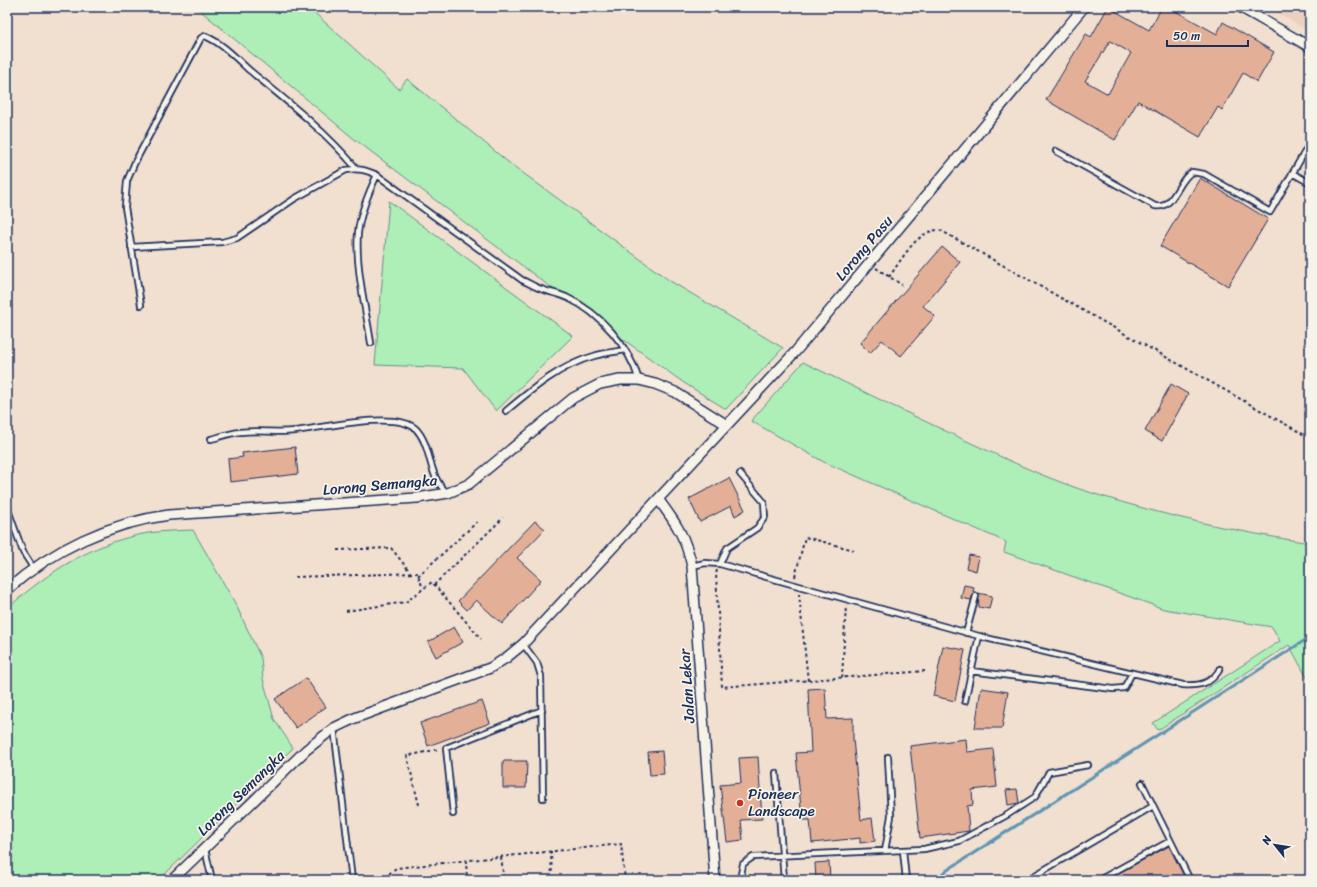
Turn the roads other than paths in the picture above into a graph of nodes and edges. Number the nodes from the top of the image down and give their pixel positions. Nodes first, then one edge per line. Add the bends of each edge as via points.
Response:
1 (1084, 7) edge
2 (1244, 8) edge
3 (1310, 47) edge
4 (1310, 143) edge
5 (1056, 151) dead end
6 (356, 168) junction
7 (1292, 173) junction
8 (377, 175) junction
9 (1310, 183) edge
10 (132, 247) junction
11 (141, 305) dead end
12 (371, 343) dead end
13 (624, 350) junction
14 (639, 380) junction
15 (506, 411) dead end
16 (727, 425) junction
17 (210, 439) dead end
18 (740, 474) dead end
19 (448, 493) junction
20 (658, 499) junction
21 (7, 507) edge
22 (720, 564) junction
23 (692, 566) junction
24 (34, 569) junction
25 (7, 590) edge
26 (976, 596) dead end
27 (966, 633) junction
28 (979, 636) junction
29 (523, 644) junction
30 (1220, 669) dead end
31 (971, 671) junction
32 (1132, 673) junction
33 (964, 701) dead end
34 (542, 710) junction
35 (334, 728) junction
36 (888, 757) dead end
37 (1088, 765) dead end
38 (776, 773) dead end
39 (1142, 783) dead end
40 (543, 798) dead end
41 (1154, 806) junction
42 (453, 814) dead end
43 (1170, 841) junction
44 (205, 848) junction
45 (885, 850) junction
46 (903, 850) junction
47 (782, 855) junction
48 (172, 880) edge
49 (212, 880) edge
50 (352, 880) edge
51 (715, 880) edge
52 (740, 880) edge
53 (784, 880) edge
54 (906, 880) edge
55 (1027, 880) edge
56 (1099, 880) edge
57 (1190, 880) edge

1 - 16 street, Lorong Pasu via 796,351
2 - 3 street
4 - 7 lane
5 - 7 lane via 1150,204 1160,207 1170,201 1186,176 1192,172 1204,174 1270,212
6 - 8 lane
6 - 10 lane via 346,170 294,199 237,238 222,242
6 - 10 lane via 336,145 288,102 219,44 205,36 201,38 130,172 125,208
7 - 9 lane
8 - 12 lane via 362,211 358,234 358,256
8 - 13 lane via 522,280 558,293 584,308 599,320
10 - 11 lane
13 - 14 lane via 634,365
13 - 15 lane via 594,356 573,365 531,390
14 - 16 street, Lorong Semangka via 675,392
14 - 19 street, Lorong Semangka via 600,384 573,398 482,475
16 - 20 street, Lorong Pasu
17 - 19 lane via 241,432 296,431 339,423 407,423 422,437 438,483
18 - 22 lane via 764,502 765,517 747,536 731,544 724,552
19 - 24 street, Lorong Semangka via 418,498 152,517 117,525 88,537
20 - 23 street, Jalan Lekar via 680,529
20 - 29 street, Lorong Semangka
21 - 24 lane via 23,552
22 - 23 lane via 705,563
22 - 27 lane
23 - 51 street, Jalan Lekar
24 - 25 street, Lorong Semangka
26 - 27 lane
27 - 28 lane
28 - 31 lane
28 - 32 lane
29 - 34 lane via 540,669
29 - 35 street, Lorong Semangka via 506,658 478,673
30 - 32 lane via 1211,681 1200,685 1183,685
31 - 32 lane via 1113,689 1124,688
31 - 33 lane
34 - 40 lane
34 - 42 lane via 446,748
35 - 44 street, Lorong Semangka via 306,750
35 - 50 lane
36 - 45 lane via 891,816
37 - 46 lane via 1049,772 1035,797 971,836 949,845
38 - 47 lane
39 - 41 lane
41 - 43 lane
41 - 55 lane
43 - 56 lane
43 - 57 lane
44 - 48 street, Lorong Semangka
44 - 49 lane
45 - 46 lane
45 - 47 lane
46 - 54 lane
47 - 52 lane via 750,858 743,864
47 - 53 lane

